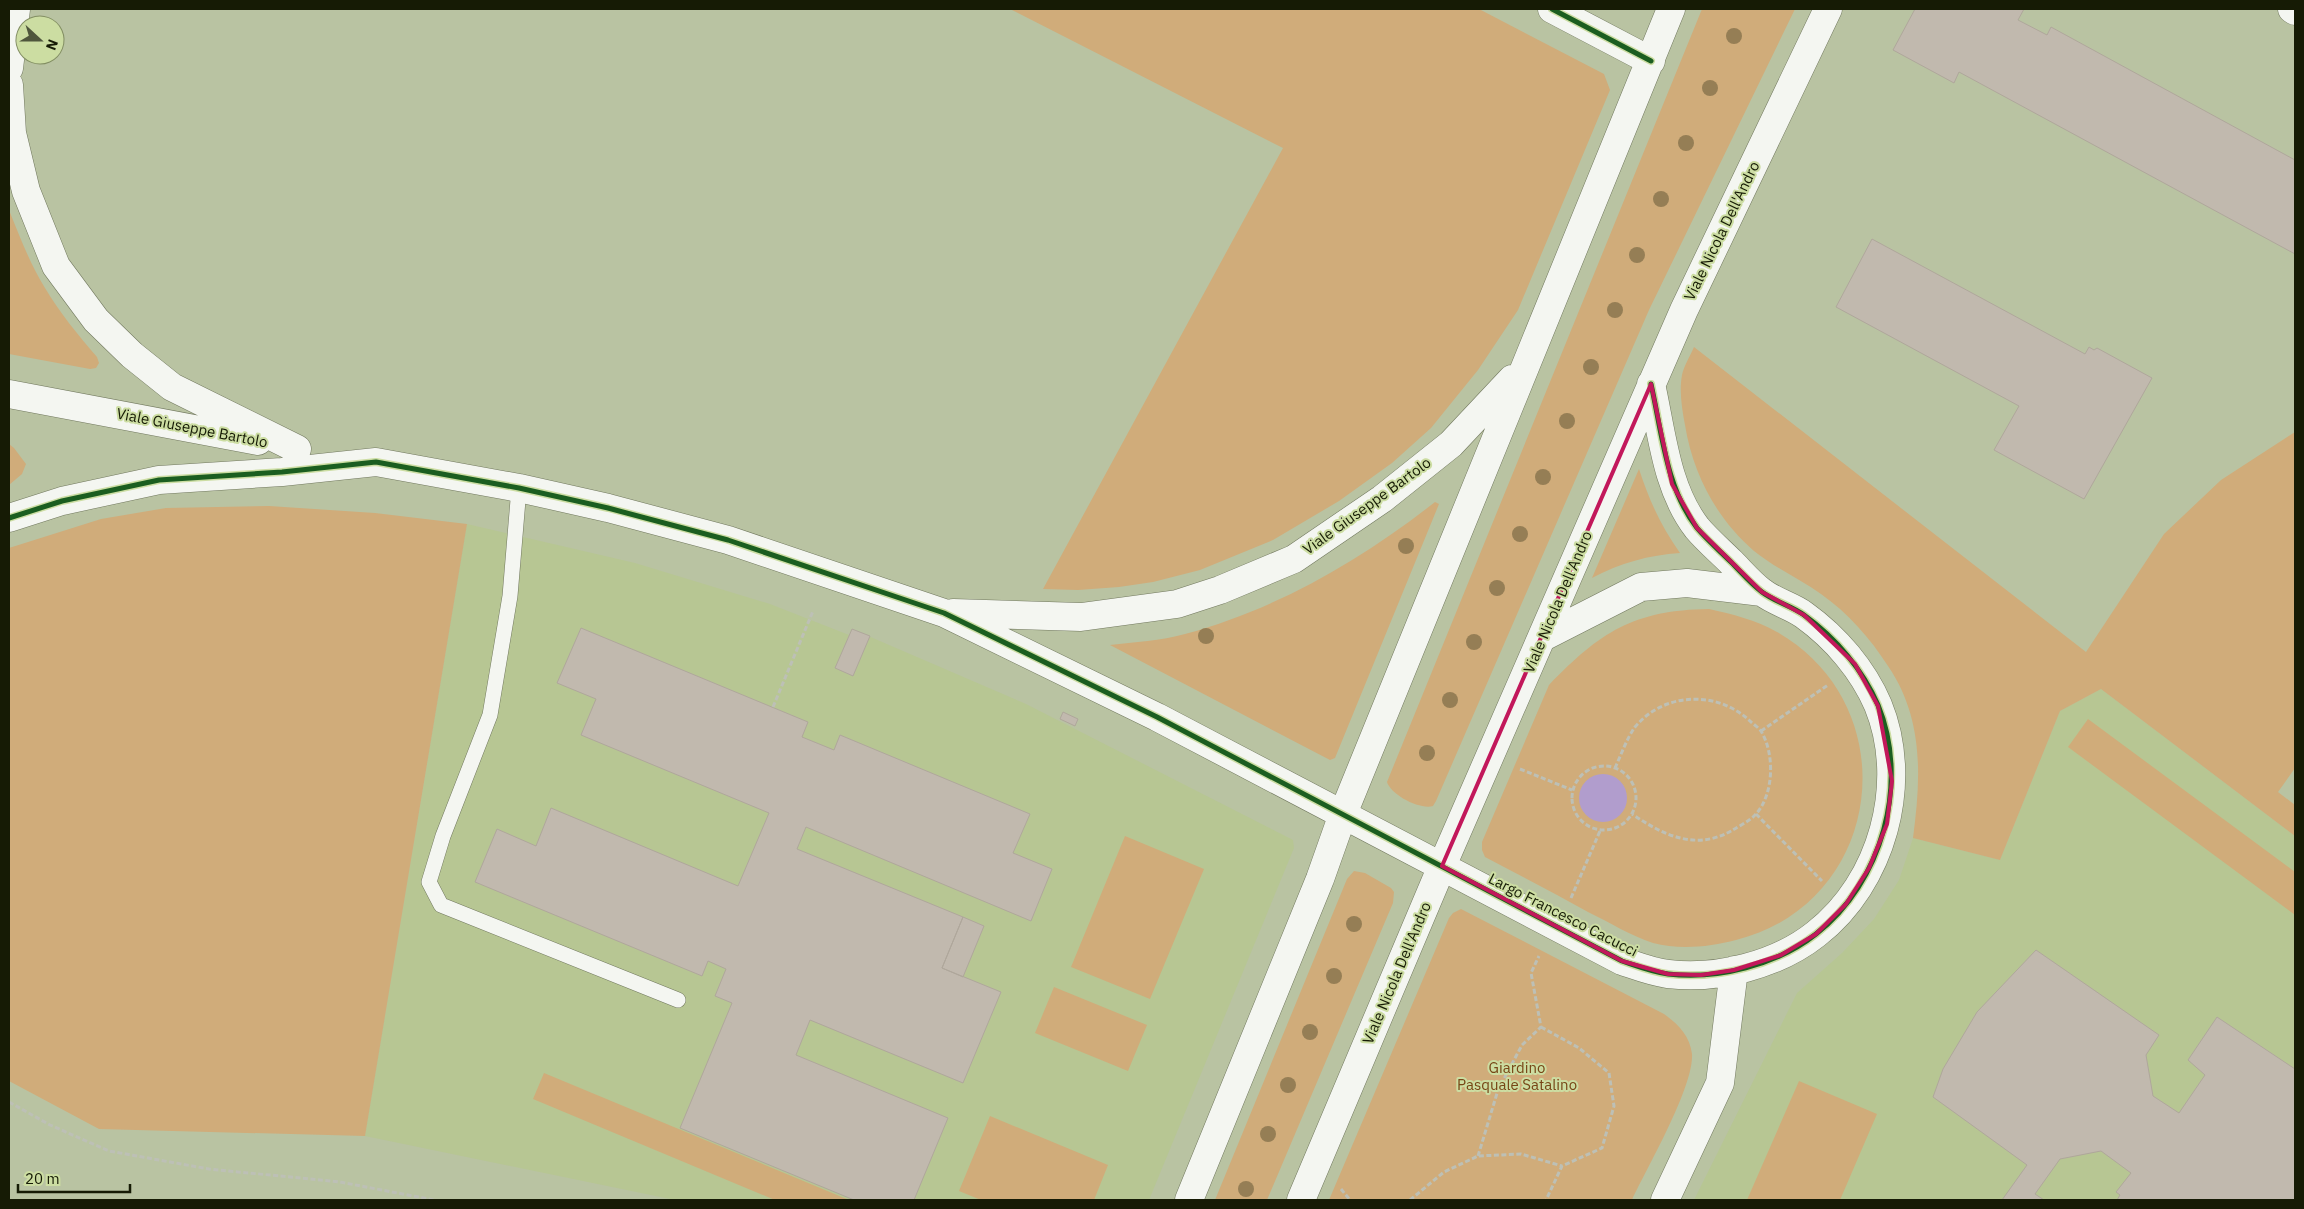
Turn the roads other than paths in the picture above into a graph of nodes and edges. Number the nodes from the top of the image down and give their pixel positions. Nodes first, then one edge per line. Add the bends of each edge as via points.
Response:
1 (16, 9) edge
2 (1552, 9) edge
3 (1671, 9) edge
4 (1828, 9) edge
5 (2292, 9) edge
6 (2295, 11) edge
7 (1651, 60) junction
8 (9, 68) edge
9 (9, 84) edge
10 (1524, 367) junction
11 (1652, 384) junction
12 (9, 394) edge
13 (298, 449) junction
14 (376, 462) junction
15 (519, 488) junction
16 (9, 518) edge
17 (1762, 592) junction
18 (944, 613) junction
19 (1543, 637) junction
20 (1343, 814) junction
21 (1442, 866) junction
22 (1734, 970) junction
23 (678, 1000) dead end
24 (1189, 1200) edge
25 (1301, 1200) edge
26 (1665, 1200) edge

1 - 8 street
2 - 7 street
3 - 7 street
4 - 11 street, Viale Nicola Dell'Andro
5 - 6 street
7 - 10 street
9 - 13 street via 12,133 26,191 56,266 96,320 172,387
10 - 18 street, Viale Giuseppe Bartolo via 1451,444 1382,499 1294,559 1177,604 1080,617
10 - 20 street
11 - 17 street, Largo Francesco Cacucci via 1672,484 1697,528
11 - 19 street, Viale Nicola Dell'Andro
12 - 13 street, Viale Giuseppe Bartolo
13 - 14 street, Viale Giuseppe Bartolo
14 - 15 street, Viale Giuseppe Bartolo
14 - 16 street via 159,480 62,501
15 - 18 street, Viale Giuseppe Bartolo via 728,540
15 - 23 lane via 510,596 490,715 429,882 441,905
17 - 19 street, Largo Francesco Cacucci via 1687,583 1641,587
17 - 22 street, Largo Francesco Cacucci via 1804,615 1855,664 1878,706 1892,781 1886,824 1869,868 1846,904 1816,934 1781,955
18 - 20 street, Largo Francesco Cacucci via 1157,717
19 - 21 street, Viale Nicola Dell'Andro
20 - 21 street, Largo Francesco Cacucci
20 - 24 street via 1320,879
21 - 22 street, Largo Francesco Cacucci via 1643,969 1701,975
21 - 25 street, Viale Nicola Dell'Andro
22 - 26 street via 1720,1083

